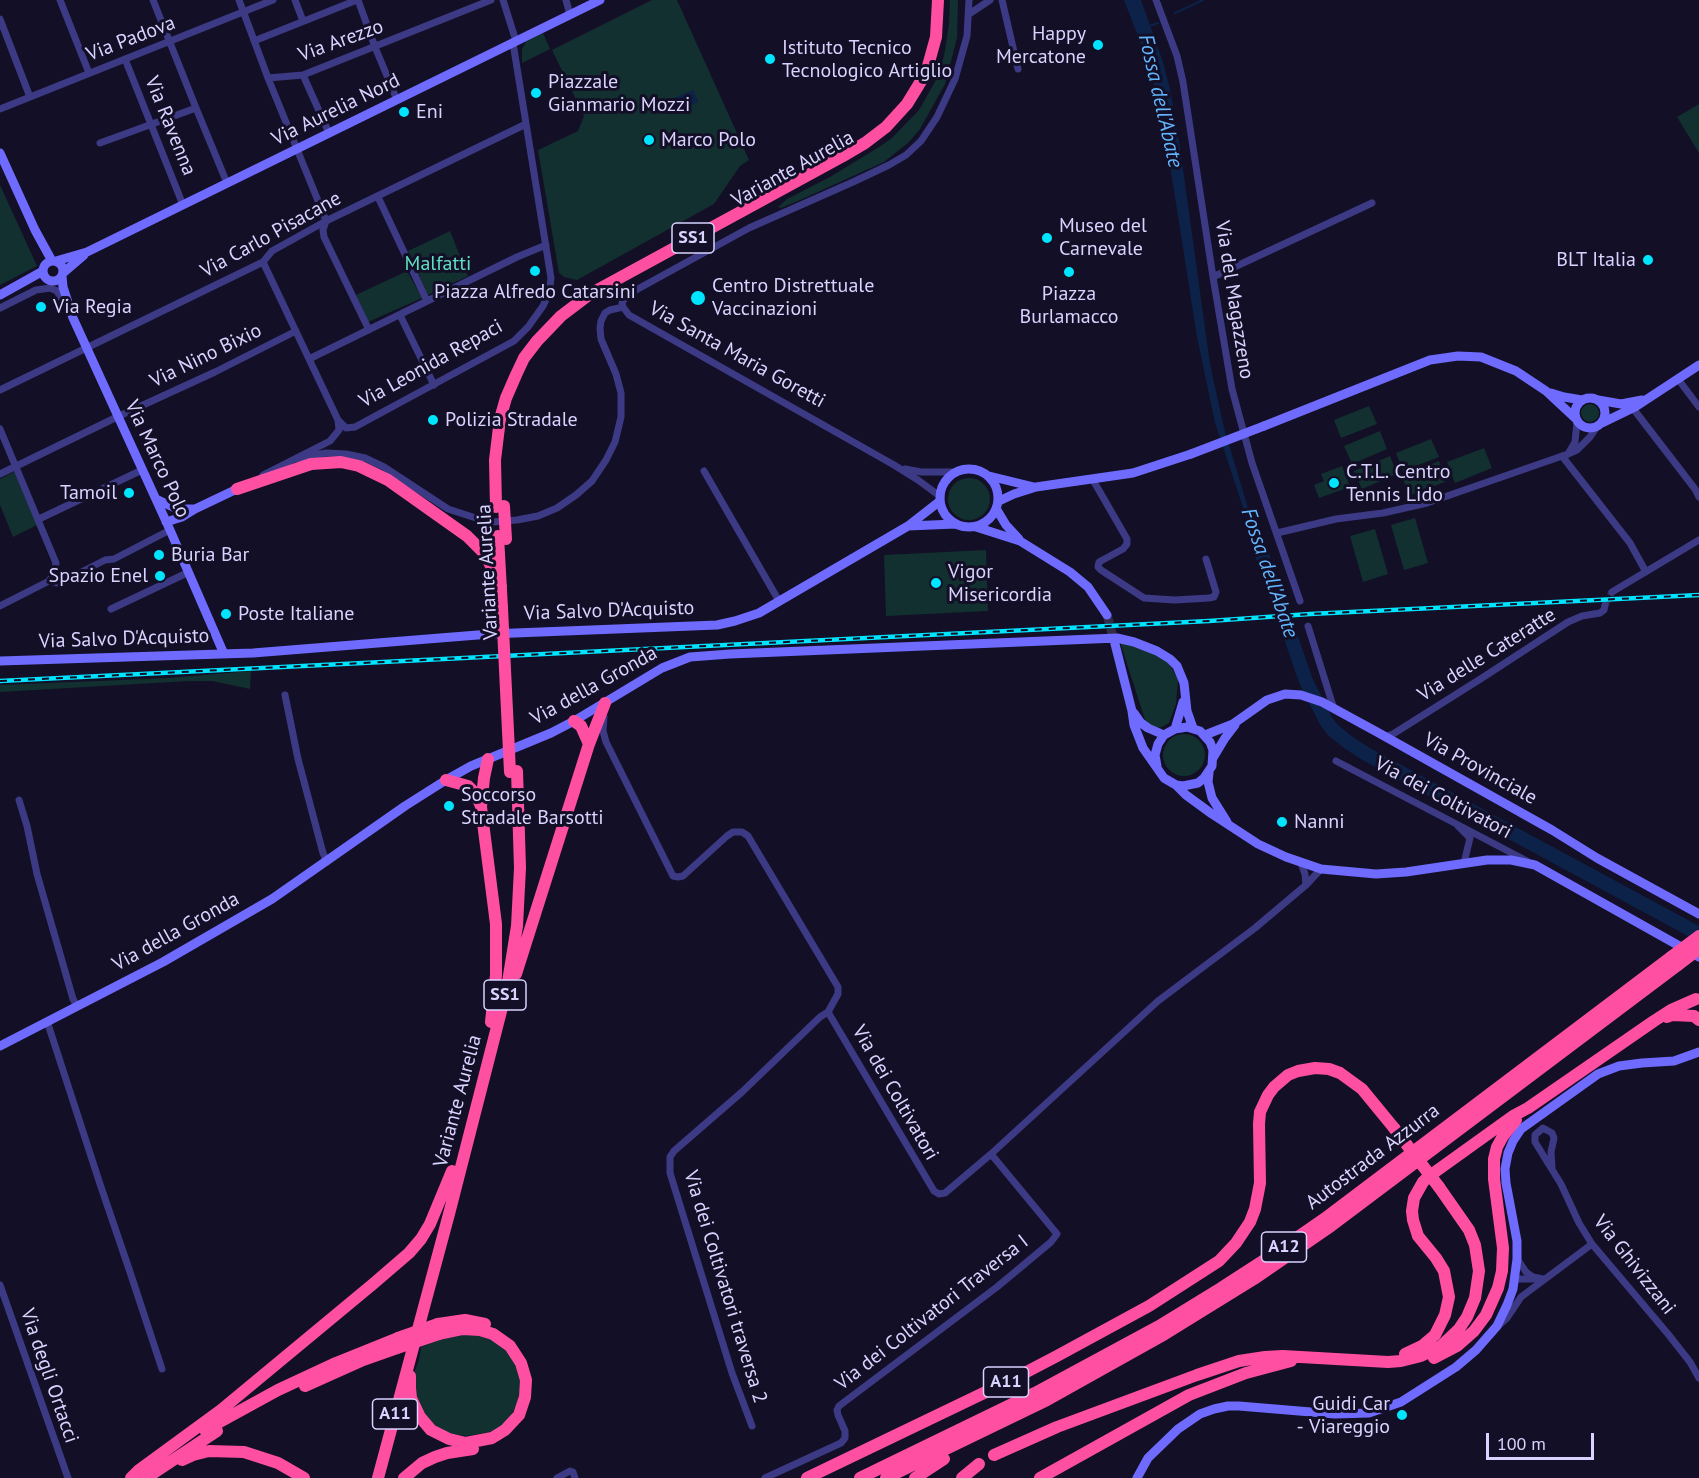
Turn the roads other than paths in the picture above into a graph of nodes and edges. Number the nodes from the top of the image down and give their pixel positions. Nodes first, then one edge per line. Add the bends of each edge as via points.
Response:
1 (60, 0) edge
2 (153, 0) edge
3 (239, 0) edge
4 (273, 0) edge
5 (295, 0) edge
6 (357, 0) edge
7 (491, 0) edge
8 (503, 0) edge
9 (566, 0) edge
10 (600, 0) edge
11 (938, 0) edge
12 (946, 0) edge
13 (969, 0) edge
14 (990, 0) edge
15 (1002, 0) edge
16 (1156, 0) edge
17 (244, 12) junction
18 (969, 14) junction
19 (570, 15) junction
20 (0, 19) edge
21 (303, 21) junction
22 (254, 40) junction
23 (170, 42) junction
24 (515, 42) junction
25 (375, 47) junction
26 (125, 59) junction
27 (1018, 69) dead end
28 (89, 73) junction
29 (303, 75) junction
30 (268, 78) junction
31 (30, 97) junction
32 (397, 100) junction
33 (196, 108) junction
34 (0, 109) edge
35 (526, 124) junction
36 (151, 125) junction
37 (329, 134) junction
38 (100, 143) dead end
39 (297, 149) junction
40 (0, 153) edge
41 (227, 183) junction
42 (378, 197) junction
43 (1372, 203) dead end
44 (183, 205) junction
45 (326, 221) junction
46 (35, 231) junction
47 (546, 244) junction
48 (87, 252) junction
49 (54, 261) junction
50 (263, 262) junction
51 (63, 275) junction
52 (1213, 277) junction
53 (51, 280) junction
54 (0, 295) edge
55 (427, 301) junction
56 (0, 308) edge
57 (623, 308) junction
58 (400, 315) junction
59 (369, 330) junction
60 (296, 331) junction
61 (87, 347) junction
62 (309, 359) junction
63 (1699, 365) edge
64 (1678, 380) junction
65 (434, 385) junction
66 (0, 390) edge
67 (1546, 391) junction
68 (1650, 398) junction
69 (1582, 400) junction
70 (1598, 400) junction
71 (1699, 407) edge
72 (1635, 408) junction
73 (117, 417) junction
74 (338, 420) junction
75 (1576, 420) junction
76 (1599, 425) junction
77 (0, 429) edge
78 (1565, 455) junction
79 (295, 459) junction
80 (16, 465) junction
81 (894, 465) junction
82 (142, 470) junction
83 (704, 471) dead end
84 (957, 472) junction
85 (0, 474) edge
86 (987, 476) junction
87 (1093, 480) junction
88 (1036, 487) junction
89 (237, 489) junction
90 (1699, 497) edge
91 (156, 499) junction
92 (940, 499) junction
93 (998, 505) junction
94 (500, 507) junction
95 (183, 512) junction
96 (39, 519) junction
97 (167, 522) junction
98 (956, 524) junction
99 (908, 526) junction
100 (976, 527) junction
101 (1277, 533) junction
102 (502, 537) junction
103 (1699, 540) edge
104 (1020, 541) junction
105 (176, 543) junction
106 (1206, 559) dead end
107 (189, 572) junction
108 (1646, 572) junction
109 (50, 580) junction
110 (501, 586) junction
111 (1612, 592) tunnel mouth
112 (779, 601) junction
113 (1300, 601) dead end
114 (1605, 604) tunnel mouth
115 (0, 606) edge
116 (111, 609) dead end
117 (506, 609) junction
118 (1107, 615) tunnel mouth
119 (1308, 626) dead end
120 (1115, 644) tunnel mouth
121 (225, 654) junction
122 (0, 661) edge
123 (1185, 694) junction
124 (285, 695) dead end
125 (606, 702) junction
126 (1334, 709) junction
127 (1132, 711) junction
128 (574, 721) junction
129 (1239, 721) junction
130 (1193, 728) junction
131 (1175, 729) junction
132 (1164, 735) junction
133 (1205, 735) junction
134 (1384, 737) junction
135 (589, 744) junction
136 (488, 759) junction
137 (1214, 759) junction
138 (1336, 761) dead end
139 (1156, 766) junction
140 (1209, 773) junction
141 (446, 780) junction
142 (1176, 785) junction
143 (19, 800) dead end
144 (481, 807) junction
145 (1455, 822) junction
146 (1229, 824) junction
147 (327, 862) junction
148 (1301, 863) junction
149 (1464, 863) junction
150 (1535, 865) junction
151 (1321, 869) junction
152 (1306, 885) junction
153 (1699, 914) edge
154 (1699, 936) edge
155 (1699, 955) edge
156 (1674, 961) junction
157 (1697, 995) edge
158 (77, 1006) junction
159 (828, 1012) junction
160 (496, 1018) junction
161 (1699, 1019) edge
162 (47, 1021) junction
163 (1654, 1021) junction
164 (0, 1046) edge
165 (1698, 1052) edge
166 (1528, 1108) junction
167 (991, 1154) junction
168 (1552, 1168) junction
169 (452, 1171) junction
170 (1592, 1244) junction
171 (1517, 1259) junction
172 (1543, 1280) junction
173 (1514, 1284) junction
174 (0, 1285) edge
175 (1497, 1326) junction
176 (439, 1329) junction
177 (398, 1343) junction
178 (412, 1350) junction
179 (1307, 1358) junction
180 (1394, 1362) junction
181 (162, 1369) dead end
182 (1699, 1378) edge
183 (1047, 1400) junction
184 (752, 1426) dead end
185 (994, 1455) dead end
186 (979, 1464) dead end
187 (68, 1478) edge
188 (131, 1478) edge
189 (148, 1478) edge
190 (304, 1478) edge
191 (372, 1478) edge
192 (378, 1478) edge
193 (404, 1478) edge
194 (557, 1478) edge
195 (575, 1478) edge
196 (765, 1478) edge
197 (807, 1478) edge
198 (860, 1478) edge
199 (886, 1478) edge
200 (915, 1478) edge
201 (962, 1478) edge
202 (1040, 1478) edge
203 (1137, 1478) edge

1 - 28 street
2 - 23 street
3 - 17 street
4 - 17 street, Via Padova
5 - 21 street
6 - 21 street
6 - 25 street
7 - 25 street, Via Arezzo
8 - 24 street, Via Leonida Repaci
9 - 19 street
10 - 19 street, Via Aurelia Nord
11 - 94 highway, Variante Aurelia / SS1 via 936,37 926,73 907,104 886,127 843,156 590,294 537,341 524,358 500,419 495,460
12 - 94 highway, Variante Aurelia / SS1 via 944,37 934,74 918,102 887,137 602,296 547,340 524,376 509,415
13 - 18 street, Via Santa Maria Goretti
14 - 18 street
15 - 27 street
16 - 52 street, Via del Magazzeno via 1183,82
17 - 22 street
17 - 23 street, Via Padova
18 - 57 street, Via Santa Maria Goretti via 961,63 947,98 926,134 906,155 724,241 627,295 622,301
19 - 24 street, Via Aurelia Nord
20 - 31 street
21 - 22 street
22 - 30 street
23 - 26 street, Via Padova
23 - 33 street
24 - 32 street, Via Aurelia Nord
24 - 35 street, Via Leonida Repaci
25 - 29 street, Via Arezzo
25 - 32 street
26 - 28 street, Via Padova
26 - 36 street, Via Ravenna
28 - 31 street, Via Padova
29 - 30 street, Via Arezzo
29 - 37 street
30 - 39 street
31 - 34 street, Via Padova
32 - 37 street, Via Aurelia Nord
33 - 36 street
33 - 41 street
35 - 42 street, Via Carlo Pisacane
35 - 47 street, Via Leonida Repaci
36 - 38 street
36 - 44 street, Via Ravenna
37 - 39 street, Via Aurelia Nord
39 - 41 street, Via Aurelia Nord
39 - 45 street
40 - 46 street, Via Marco Polo
41 - 44 street, Via Aurelia Nord
42 - 45 street, Via Carlo Pisacane
42 - 55 street
43 - 52 street
44 - 48 street, Via Aurelia Nord
45 - 50 street, Via Carlo Pisacane via 272,251
45 - 59 street via 324,237
46 - 49 street, Via Marco Polo
46 - 53 street, Via Marco Polo
47 - 55 street
47 - 65 street, Via Leonida Repaci via 549,293 528,327 509,345
48 - 49 street, Via Aurelia Nord
48 - 51 street, Via Aurelia Nord
49 - 51 street, Via Marco Polo via 63,267
49 - 53 street via 47,263
50 - 60 street
50 - 61 street, Via Carlo Pisacane
51 - 53 street, Via Aurelia Nord
52 - 101 street, Via del Magazzeno via 1232,389
53 - 54 street via 18,285
53 - 56 street
53 - 61 street, Via Marco Polo
55 - 58 street
57 - 79 street via 605,313 600,328 621,393 615,442 592,481 557,508 526,519 482,520 448,509 365,458 326,453
57 - 81 street, Via Santa Maria Goretti via 629,315
58 - 59 street
58 - 65 street
59 - 62 street
60 - 62 street
60 - 73 street, Via Nino Bixio
61 - 66 street, Via Carlo Pisacane
61 - 73 street, Via Marco Polo
62 - 74 street
63 - 64 street
64 - 68 street
64 - 71 street
65 - 74 street, Via Leonida Repaci via 355,427 344,428
67 - 69 street
67 - 75 street
67 - 87 street, bridge via 1516,371 1481,357 1443,357 1147,470
68 - 70 street via 1621,404
68 - 72 street
69 - 70 street
69 - 75 street via 1575,408
70 - 76 street via 1605,413
72 - 76 street
72 - 90 street
73 - 80 street, Via Nino Bixio
73 - 82 street, Via Marco Polo
74 - 79 street, Via Leonida Repaci via 339,430 332,440
75 - 76 street via 1588,429
75 - 78 street via 1575,442
76 - 78 street via 1577,450
77 - 80 street
78 - 101 street via 1427,503
78 - 108 street via 1630,543
79 - 89 street, Via Leonida Repaci
80 - 85 street, Via Nino Bixio
80 - 96 street
81 - 84 street, Via Santa Maria Goretti via 911,471
81 - 92 street, Via Santa Maria Goretti
82 - 91 street, Via Marco Polo
82 - 96 street
83 - 112 street
84 - 86 street via 971,469
84 - 92 street via 947,480
86 - 88 street
86 - 93 street via 998,491
87 - 88 street
87 - 106 street via 1127,539 1123,549 1099,562 1101,570 1144,598 1209,598 1216,592
88 - 93 street via 1014,494
89 - 95 street, Via Leonida Repaci
89 - 110 highway via 311,464 359,465 388,480 467,536 484,554
91 - 95 street
91 - 97 street, Via Marco Polo
92 - 98 street via 945,514
92 - 99 street, Via Salvo D'Acquisto
93 - 100 street via 992,518
93 - 104 street via 1006,525
94 - 102 highway, Variante Aurelia / SS1
95 - 97 street via 176,520
95 - 105 street
96 - 109 street via 55,560
97 - 105 street, Via Marco Polo
97 - 109 street via 114,559 62,582
98 - 99 street, Via Salvo D'Acquisto
98 - 100 street
99 - 112 street, Via Salvo D'Acquisto
100 - 104 street
101 - 113 street, Via del Magazzeno
102 - 110 highway, Variante Aurelia / SS1
102 - 117 highway, Variante Aurelia / SS1
103 - 108 street
104 - 118 street via 1081,581
105 - 107 street, Via Marco Polo
107 - 116 street
107 - 121 street, Via Marco Polo
108 - 111 street
109 - 115 street
110 - 117 highway, Variante Aurelia / SS1
112 - 121 street, Via Salvo D'Acquisto via 759,613 717,625 490,634
114 - 134 street, Via delle Cateratte via 1600,613 1568,622
117 - 160 highway, Variante Aurelia / SS1 via 520,857 512,961
119 - 126 street
120 - 127 street
121 - 122 street, Via Salvo D'Acquisto
123 - 125 street, Via della Gronda via 1182,675 1170,659 1134,642 1104,638 699,656 672,663
123 - 130 street, Via della Gronda
123 - 131 street
124 - 147 street via 298,759
125 - 128 street, Via della Gronda
125 - 135 highway
125 - 159 street, Via dei Coltivatori via 606,742 670,873 683,876 733,832 748,836 838,987
126 - 129 street, Via Provinciale via 1301,695 1285,694 1267,700
126 - 134 street, Via Provinciale
127 - 132 street via 1148,728
127 - 139 street via 1143,748
128 - 135 highway
128 - 136 street, Via della Gronda
129 - 133 street, Via Provinciale
129 - 137 street, Via Provinciale
130 - 131 street
130 - 133 street
131 - 132 street
132 - 139 street via 1156,749
133 - 137 street
134 - 153 street, Via Provinciale
135 - 160 highway via 515,977
136 - 141 street, Via della Gronda
136 - 144 highway
137 - 140 street
138 - 145 street, Via dei Coltivatori
139 - 142 street via 1164,778
140 - 142 street via 1198,783
140 - 146 street via 1212,798
141 - 144 highway via 468,786
141 - 147 street, Via della Gronda
142 - 146 street
143 - 158 street
144 - 160 highway via 496,924
145 - 149 street via 1470,838
145 - 150 street, Via dei Coltivatori
146 - 148 street via 1258,844
147 - 158 street, Via della Gronda via 210,935
148 - 151 street
148 - 152 street
149 - 150 street via 1511,860
149 - 151 street via 1376,874
150 - 155 street
151 - 152 street, Via dei Coltivatori
152 - 167 street, Via dei Coltivatori via 1158,1001
154 - 156 highway, Autostrada Azzurra / A12, bridge
155 - 156 highway, Autostrada Azzurra / A12, bridge
156 - 183 highway, Autostrada Azzurra / A12 via 1307,1243 1195,1316
156 - 198 highway, Autostrada Azzurra / A12 via 1324,1219 1221,1288 1045,1389
157 - 161 street
157 - 163 highway
158 - 162 street, Via della Gronda
159 - 167 street, Via dei Coltivatori via 934,1191 945,1193
159 - 184 street, Via dei Coltivatori traversa 2 via 670,1156 670,1173
160 - 169 highway, Variante Aurelia / SS1
160 - 178 highway, Variante Aurelia / SS1
161 - 163 highway via 1672,1015
162 - 164 street, Via della Gronda
162 - 181 street
163 - 166 highway
165 - 171 street via 1674,1061 1619,1066 1598,1074 1521,1129 1505,1169
166 - 180 highway via 1503,1136 1494,1159 1503,1258 1491,1304 1474,1331 1452,1349 1416,1363
166 - 180 highway via 1428,1177 1416,1193 1414,1227 1444,1271 1448,1304 1443,1323 1432,1338
167 - 196 street, Via dei Coltivatori Traversa I via 1057,1234 997,1287 839,1406 838,1415 845,1431 841,1443
168 - 168 street, Via Ghivizzani via 1554,1138 1543,1128 1535,1135 1535,1142
168 - 170 street, Via Ghivizzani
169 - 188 highway via 430,1224 409,1253 221,1410
169 - 191 highway
170 - 172 street
170 - 182 street, Via Ghivizzani via 1668,1334
171 - 172 street via 1526,1272
171 - 173 street
172 - 173 street via 1523,1290
172 - 175 street via 1521,1297
173 - 175 street
174 - 187 street, Via degli Ortacci
175 - 203 street via 1456,1367 1383,1410 1351,1415 1228,1406 1200,1414 1148,1458
176 - 177 highway, bridge
176 - 178 highway, SS1 via 486,1332 506,1342 518,1356 524,1370 525,1397 519,1415 499,1435 466,1443 431,1430 411,1398
176 - 193 highway via 456,1321 478,1322 506,1335 530,1366 532,1397 521,1422 504,1439 435,1457
177 - 188 highway via 336,1363 261,1398
177 - 189 highway via 270,1402 197,1443
178 - 192 highway, A11
179 - 180 highway
179 - 185 highway via 1274,1356 1239,1361 1058,1427
179 - 202 highway via 1246,1373 1189,1395
180 - 197 highway, A11, bridge via 1436,1349 1451,1338 1467,1317 1477,1288 1479,1262 1472,1237 1439,1187 1362,1089 1329,1069 1298,1071 1274,1087 1260,1112 1260,1183 1255,1209 1236,1244 1219,1261 1149,1306 1057,1356
183 - 199 highway, Autostrada Azzurra / A12
183 - 200 highway
186 - 201 highway
189 - 190 highway via 193,1455 217,1450 256,1455
194 - 195 street via 570,1471

